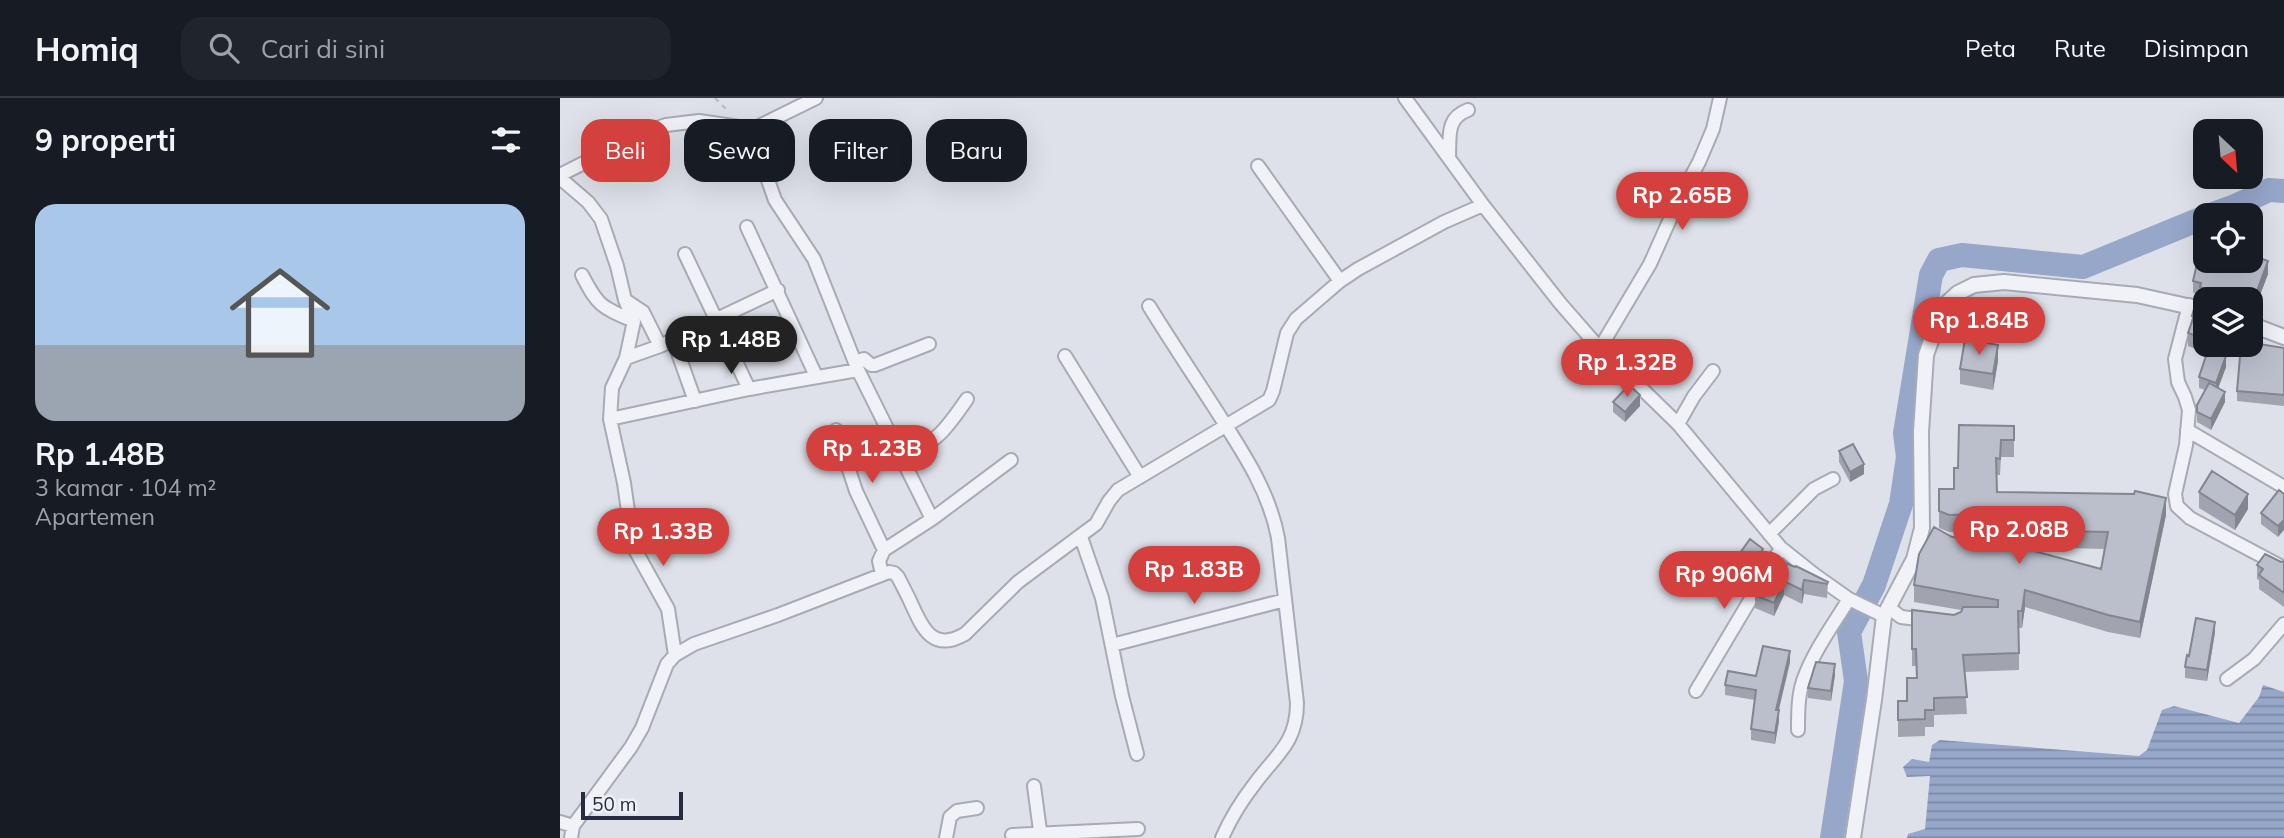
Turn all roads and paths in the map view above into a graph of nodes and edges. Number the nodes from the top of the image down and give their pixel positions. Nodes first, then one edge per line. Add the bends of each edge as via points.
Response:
1 (816, 98) edge
2 (1405, 98) edge
3 (1720, 98) edge
4 (1468, 110) dead end
5 (774, 119) edge
6 (684, 123) edge
7 (1449, 156) junction
8 (1258, 166) dead end
9 (560, 176) edge
10 (769, 182) edge
11 (1483, 205) junction
12 (747, 227) dead end
13 (685, 254) dead end
14 (582, 275) dead end
15 (1340, 281) junction
16 (778, 290) junction
17 (625, 300) junction
18 (2189, 305) junction
19 (1149, 306) dead end
20 (2193, 306) edge
21 (716, 317) junction
22 (634, 321) junction
23 (2263, 329) edge
24 (2284, 337) edge
25 (673, 339) junction
26 (929, 344) dead end
27 (660, 346) junction
28 (1600, 348) junction
29 (1065, 356) dead end
30 (626, 358) junction
31 (856, 366) junction
32 (1713, 371) dead end
33 (816, 376) junction
34 (749, 389) junction
35 (967, 399) dead end
36 (695, 401) junction
37 (610, 419) junction
38 (1678, 424) junction
39 (1226, 426) junction
40 (836, 430) dead end
41 (2187, 430) junction
42 (903, 458) junction
43 (1011, 460) dead end
44 (1140, 477) junction
45 (1833, 479) dead end
46 (2284, 487) edge
47 (932, 519) junction
48 (1769, 534) junction
49 (1081, 537) junction
50 (1781, 548) junction
51 (884, 550) junction
52 (2284, 568) edge
53 (882, 574) junction
54 (1285, 600) junction
55 (1851, 601) junction
56 (1886, 611) junction
57 (1942, 622) edge
58 (2284, 624) edge
59 (1112, 645) junction
60 (675, 654) junction
61 (2227, 680) dead end
62 (1696, 691) dead end
63 (1798, 730) dead end
64 (1137, 754) dead end
65 (1034, 786) dead end
66 (977, 808) dead end
67 (560, 822) edge
68 (1138, 829) dead end
69 (572, 832) edge
70 (1012, 835) dead end
71 (1040, 836) edge
72 (946, 838) edge
73 (1222, 838) edge
74 (1853, 838) edge

1 - 5 street
2 - 7 street
3 - 28 street via 1699,162 1650,264
4 - 7 street via 1452,121
6 - 9 street via 645,132
7 - 11 street
8 - 15 street
9 - 17 street via 601,219
10 - 31 street via 775,200 814,259
11 - 15 street
11 - 28 street
12 - 16 street
13 - 21 street
14 - 22 street via 598,303
15 - 39 street via 1290,326 1269,400
16 - 21 street
16 - 33 street
17 - 22 street
17 - 27 street via 643,312
18 - 20 street
18 - 41 street via 2175,359 2178,382 2188,403
18 - 56 street via 2137,295 2004,282 1974,285 1946,303 1926,355 1922,528 1913,559
19 - 39 street
21 - 25 street
21 - 34 street
22 - 30 street
23 - 24 street
25 - 27 street
25 - 36 street
26 - 31 street via 875,365 863,359
27 - 30 street
28 - 38 street
29 - 44 street
30 - 37 street via 612,388
31 - 33 street
31 - 42 street
32 - 38 street
33 - 34 street
34 - 36 street
35 - 42 street via 936,439
36 - 37 street
37 - 60 street via 633,546 668,609
38 - 48 street
39 - 44 street
39 - 54 street via 1274,515
40 - 51 street via 856,491
41 - 46 street
41 - 52 street via 2175,494 2177,506 2190,518
42 - 47 street
43 - 47 street
44 - 49 street via 1113,495 1097,524
45 - 48 street via 1814,489
47 - 51 street
48 - 50 street
49 - 53 street via 1018,582 965,634 952,640 928,635 896,575
49 - 59 street
50 - 55 street
50 - 62 street
51 - 53 street via 879,561
53 - 60 street
54 - 59 street
54 - 73 street via 1297,703 1294,730 1234,811
55 - 56 street
55 - 63 street via 1802,682
56 - 57 street
56 - 74 street
58 - 61 street via 2254,659
59 - 64 street
60 - 69 street via 642,728
65 - 71 street
66 - 72 street via 951,815
67 - 69 street
68 - 71 street
70 - 71 street

